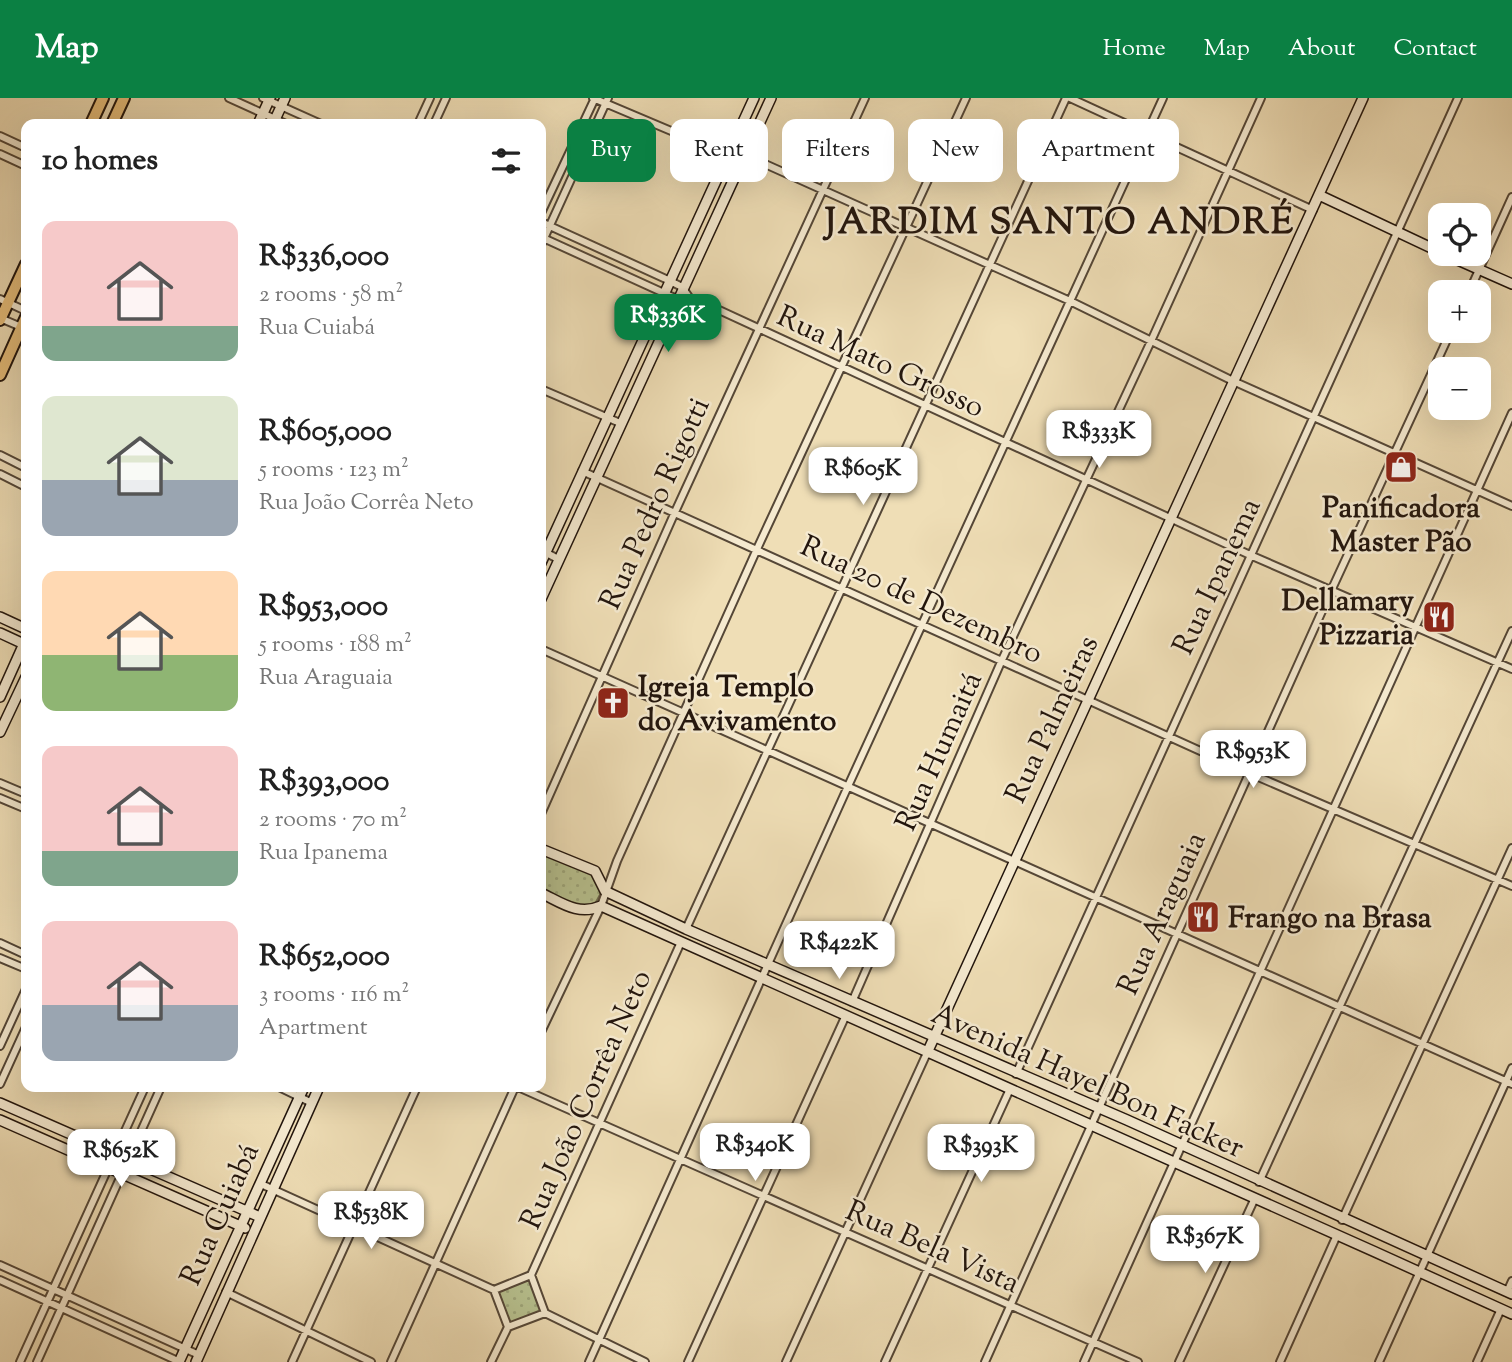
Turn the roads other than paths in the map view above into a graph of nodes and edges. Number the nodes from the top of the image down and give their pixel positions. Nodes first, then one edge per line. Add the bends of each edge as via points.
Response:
1 (103, 98) edge
2 (124, 98) edge
3 (229, 98) edge
4 (430, 98) edge
5 (446, 98) edge
6 (594, 98) edge
7 (754, 98) edge
8 (771, 98) edge
9 (865, 98) edge
10 (966, 98) edge
11 (1068, 98) edge
12 (1163, 98) edge
13 (1261, 98) edge
14 (1363, 98) edge
15 (1458, 98) edge
16 (267, 99) edge
17 (608, 101) edge
18 (283, 102) edge
19 (263, 114) junction
20 (93, 119) edge
21 (115, 119) edge
22 (260, 119) edge
23 (270, 119) edge
24 (275, 119) edge
25 (312, 119) edge
26 (420, 119) edge
27 (436, 119) edge
28 (744, 119) edge
29 (761, 119) edge
30 (1114, 119) edge
31 (1154, 119) edge
32 (670, 129) edge
33 (0, 136) edge
34 (21, 146) edge
35 (1179, 149) edge
36 (0, 154) edge
37 (21, 164) edge
38 (768, 165) edge
39 (1228, 173) junction
40 (715, 182) edge
41 (732, 182) edge
42 (1125, 182) edge
43 (822, 190) junction
44 (1319, 195) junction
45 (1512, 197) edge
46 (546, 202) edge
47 (1313, 211) junction
48 (546, 224) edge
49 (550, 226) junction
50 (906, 229) junction
51 (546, 233) edge
52 (1398, 233) junction
53 (546, 242) edge
54 (1428, 247) edge
55 (990, 265) junction
56 (1470, 266) edge
57 (1479, 270) junction
58 (21, 272) edge
59 (668, 280) junction
60 (1474, 280) edge
61 (1512, 284) edge
62 (682, 287) junction
63 (663, 292) junction
64 (677, 299) junction
65 (691, 300) junction
66 (4, 301) edge
67 (1070, 301) junction
68 (21, 310) edge
69 (0, 319) edge
70 (21, 324) edge
71 (758, 329) junction
72 (21, 333) edge
73 (1152, 339) junction
74 (1446, 343) edge
75 (840, 369) junction
76 (0, 375) edge
77 (1234, 381) junction
78 (546, 391) edge
79 (923, 407) junction
80 (1512, 413) edge
81 (607, 417) junction
82 (1314, 417) junction
83 (620, 422) junction
84 (1004, 443) junction
85 (1396, 454) junction
86 (0, 455) edge
87 (21, 466) edge
88 (582, 471) junction
89 (0, 474) edge
90 (596, 477) junction
91 (1084, 478) junction
92 (21, 484) edge
93 (1476, 490) junction
94 (1512, 506) edge
95 (675, 512) junction
96 (1170, 518) junction
97 (546, 546) edge
98 (757, 549) junction
99 (546, 553) edge
100 (1250, 555) junction
101 (558, 559) junction
102 (546, 587) edge
103 (841, 587) junction
104 (1331, 591) junction
105 (0, 617) edge
106 (922, 625) junction
107 (21, 627) edge
108 (1414, 628) junction
109 (1512, 631) edge
110 (0, 634) edge
111 (21, 640) edge
112 (546, 651) edge
113 (21, 653) edge
114 (1001, 662) junction
115 (1498, 663) junction
116 (1512, 669) edge
117 (601, 676) junction
118 (21, 688) edge
119 (0, 697) edge
120 (1087, 699) junction
121 (682, 713) junction
122 (0, 732) edge
123 (1168, 736) junction
124 (766, 749) junction
125 (1250, 773) junction
126 (0, 783) edge
127 (849, 784) junction
128 (21, 792) edge
129 (0, 798) edge
130 (546, 802) edge
131 (21, 807) edge
132 (1333, 810) junction
133 (931, 823) junction
134 (1416, 844) junction
135 (1512, 848) edge
136 (546, 851) edge
137 (1013, 861) junction
138 (1498, 880) junction
139 (1512, 886) edge
140 (605, 891) junction
141 (546, 894) edge
142 (1095, 897) junction
143 (601, 906) junction
144 (686, 929) junction
145 (1176, 933) junction
146 (681, 942) junction
147 (0, 943) edge
148 (21, 953) edge
149 (0, 958) edge
150 (769, 965) junction
151 (21, 968) edge
152 (1259, 970) junction
153 (762, 981) junction
154 (21, 1000) edge
155 (852, 1003) junction
156 (1341, 1007) junction
157 (846, 1015) junction
158 (546, 1021) edge
159 (21, 1038) edge
160 (933, 1039) junction
161 (1423, 1045) junction
162 (0, 1046) edge
163 (927, 1053) junction
164 (1512, 1068) edge
165 (1016, 1074) junction
166 (1509, 1082) edge
167 (0, 1084) edge
168 (1010, 1088) junction
169 (143, 1092) edge
170 (159, 1092) edge
171 (289, 1092) edge
172 (302, 1092) edge
173 (315, 1092) edge
174 (415, 1092) edge
175 (514, 1092) edge
176 (527, 1092) edge
177 (299, 1097) junction
178 (0, 1103) edge
179 (312, 1103) junction
180 (1099, 1108) junction
181 (0, 1120) edge
182 (598, 1124) junction
183 (1093, 1125) junction
184 (1182, 1145) junction
185 (114, 1154) junction
186 (129, 1160) junction
187 (682, 1160) junction
188 (1176, 1162) junction
189 (108, 1167) junction
190 (123, 1173) junction
191 (1259, 1182) junction
192 (261, 1184) junction
193 (272, 1190) junction
194 (764, 1195) junction
195 (1255, 1198) junction
196 (247, 1212) junction
197 (260, 1217) junction
198 (1342, 1220) junction
199 (241, 1226) junction
200 (353, 1228) junction
201 (845, 1231) junction
202 (254, 1232) junction
203 (1337, 1235) junction
204 (1426, 1255) junction
205 (0, 1265) edge
206 (435, 1265) junction
207 (927, 1269) junction
208 (1420, 1272) junction
209 (531, 1275) junction
210 (0, 1280) edge
211 (1512, 1281) edge
212 (53, 1289) junction
213 (494, 1290) junction
214 (226, 1292) junction
215 (1510, 1293) edge
216 (67, 1295) junction
217 (47, 1301) junction
218 (1010, 1305) junction
219 (61, 1308) junction
220 (1501, 1309) junction
221 (545, 1313) junction
222 (1512, 1314) edge
223 (508, 1327) junction
224 (306, 1331) junction
225 (599, 1340) junction
226 (1093, 1342) junction
227 (185, 1349) junction
228 (197, 1358) edge
229 (20, 1362) edge
230 (37, 1362) edge
231 (179, 1362) edge
232 (292, 1362) edge
233 (371, 1362) edge
234 (391, 1362) edge
235 (491, 1362) edge
236 (589, 1362) edge
237 (645, 1362) edge
238 (688, 1362) edge
239 (786, 1362) edge
240 (885, 1362) edge
241 (985, 1362) edge
242 (1084, 1362) edge
243 (1138, 1362) edge
244 (1179, 1362) edge
245 (1280, 1362) edge
246 (1379, 1362) edge
247 (1477, 1362) edge

1 - 20 main road
2 - 21 main road
3 - 19 street
4 - 26 street
5 - 27 street
6 - 17 street
6 - 46 street
7 - 28 street
8 - 29 street
9 - 43 street, Rua Pedro Rigotti
10 - 50 street
11 - 30 street
11 - 55 street
12 - 31 street
13 - 39 street, Rua Humaitá
14 - 44 street, Rua Palmeiras
15 - 52 street, Rua Ipanema
16 - 18 street
16 - 19 street
17 - 32 street
17 - 49 street
18 - 24 street
18 - 25 street
19 - 22 street
19 - 23 street
33 - 34 street
35 - 39 street
36 - 37 street
38 - 43 street
39 - 47 street
39 - 73 street, Rua Humaitá
40 - 59 street
41 - 62 street
42 - 67 street
43 - 50 street
43 - 71 street, Rua Pedro Rigotti
44 - 47 street, Rua Palmeiras
44 - 52 street
45 - 57 street
47 - 77 street, Rua Palmeiras
48 - 49 street
49 - 51 street
49 - 59 street
50 - 55 street
50 - 75 street
52 - 54 street
52 - 82 street, Rua Ipanema
53 - 63 street, Rua Mato Grosso
55 - 67 street
55 - 79 street
56 - 57 street
57 - 60 street
57 - 61 street
58 - 66 main road
59 - 62 street
59 - 63 street
62 - 64 street
62 - 65 street
63 - 64 street, Rua Mato Grosso
63 - 81 street
64 - 65 street, Rua Mato Grosso
64 - 83 street
65 - 71 street, Rua Mato Grosso
66 - 68 street
66 - 69 main road
67 - 73 street
67 - 84 street
69 - 70 street
71 - 75 street, Rua Mato Grosso
71 - 95 street, Rua Pedro Rigotti
72 - 76 main road
73 - 77 street
73 - 91 street, Rua Humaitá
74 - 85 street, Rua Araguaia
75 - 79 street, Rua Mato Grosso
75 - 98 street
77 - 82 street
77 - 96 street, Rua Palmeiras
78 - 81 street
79 - 84 street, Rua Mato Grosso
79 - 103 street
80 - 93 street
81 - 83 street
81 - 88 street
82 - 85 street
82 - 100 street, Rua Ipanema
83 - 90 street
84 - 91 street, Rua Mato Grosso
84 - 106 street
85 - 93 street
85 - 104 street, Rua Araguaia
86 - 87 street
88 - 90 street, Rua 20 de Dezembro
88 - 97 street
89 - 92 street
90 - 95 street, Rua 20 de Dezembro
90 - 101 street
91 - 96 street, Rua Mato Grosso
91 - 114 street, Rua Humaitá
93 - 94 street
93 - 108 street
95 - 98 street, Rua 20 de Dezembro
95 - 117 street, Rua Pedro Rigotti
96 - 100 street, Rua Mato Grosso
96 - 120 street, Rua Palmeiras
98 - 103 street, Rua 20 de Dezembro
98 - 121 street
99 - 101 street
100 - 104 street, Rua Mato Grosso
100 - 123 street, Rua Ipanema
101 - 102 street
103 - 106 street, Rua 20 de Dezembro
103 - 124 street
104 - 108 street, Rua Mato Grosso
104 - 125 street, Rua Araguaia
105 - 107 street
106 - 114 street, Rua 20 de Dezembro
106 - 127 street
108 - 115 street, Rua Mato Grosso
108 - 132 street
109 - 115 street
110 - 111 street
112 - 117 street
113 - 119 street
114 - 120 street, Rua 20 de Dezembro
114 - 133 street, Rua Humaitá
115 - 116 street, Rua Mato Grosso
115 - 134 street
117 - 121 street
117 - 130 street, Rua Pedro Rigotti
118 - 122 street
120 - 123 street, Rua 20 de Dezembro
120 - 137 street, Rua Palmeiras
121 - 124 street
121 - 140 street
123 - 125 street, Rua 20 de Dezembro
123 - 142 street, Rua Ipanema
124 - 127 street
124 - 144 street
125 - 132 street, Rua 20 de Dezembro
125 - 145 street, Rua Araguaia
126 - 128 street
127 - 133 street
127 - 150 street
129 - 131 street
132 - 134 street, Rua 20 de Dezembro
132 - 152 street
133 - 137 street
133 - 155 street, Rua Humaitá
134 - 138 street, Rua 20 de Dezembro
134 - 156 street
135 - 138 street
136 - 140 street, Avenida Hayel Bon Facker via 594,871
137 - 142 street
137 - 160 street, Rua Palmeiras
138 - 139 street, Rua 20 de Dezembro
138 - 161 street
140 - 143 street
140 - 144 street, Avenida Hayel Bon Facker
141 - 143 street, Avenida Hayel Bon Facker via 587,912
142 - 145 street
142 - 165 street, Rua Ipanema
143 - 146 street, Avenida Hayel Bon Facker
143 - 158 street
144 - 150 street, Avenida Hayel Bon Facker
145 - 152 street
145 - 180 street, Rua Araguaia
146 - 153 street, Avenida Hayel Bon Facker
146 - 182 street, Rua João Corrêa Neto
147 - 148 street
149 - 151 street
150 - 153 street
150 - 155 street, Avenida Hayel Bon Facker
152 - 156 street
152 - 184 street
153 - 157 street, Avenida Hayel Bon Facker
153 - 187 street
154 - 162 street
155 - 160 street, Avenida Hayel Bon Facker
156 - 161 street
156 - 191 street
157 - 163 street, Avenida Hayel Bon Facker
157 - 194 street
159 - 167 street
160 - 163 street, Rua Palmeiras
160 - 165 street, Avenida Hayel Bon Facker
161 - 166 street
161 - 198 street
163 - 168 street, Avenida Hayel Bon Facker
163 - 201 street, Rua Palmeiras
164 - 166 street
165 - 180 street, Avenida Hayel Bon Facker
166 - 204 street
168 - 183 street, Avenida Hayel Bon Facker
168 - 207 street
169 - 185 street
170 - 186 street
171 - 177 street
172 - 177 street, Rua Cuiabá
173 - 179 street, Rua Cuiabá
174 - 200 street
175 - 206 street
176 - 182 street, Rua Bela Vista
177 - 179 street
177 - 192 street, Rua Cuiabá
178 - 185 street
179 - 193 street, Rua Cuiabá
180 - 183 street, Rua Araguaia
180 - 184 street, Avenida Hayel Bon Facker
181 - 189 street
182 - 187 street, Rua Bela Vista
182 - 209 street, Rua João Corrêa Neto
183 - 188 street, Avenida Hayel Bon Facker
183 - 218 street, Rua Araguaia
184 - 188 street
184 - 191 street, Avenida Hayel Bon Facker
185 - 186 street
185 - 189 street
186 - 190 street
186 - 196 street
187 - 194 street, Rua Bela Vista
187 - 225 street
188 - 195 street, Avenida Hayel Bon Facker
188 - 226 street
189 - 190 street
189 - 212 street
190 - 199 street
190 - 216 street
191 - 198 street, Avenida Hayel Bon Facker
192 - 193 street
192 - 196 street, Rua Cuiabá
193 - 197 street, Rua Cuiabá
193 - 200 street
194 - 201 street, Rua Bela Vista
194 - 238 street
195 - 203 street, Avenida Hayel Bon Facker
195 - 244 street
196 - 197 street
196 - 199 street, Rua Cuiabá
197 - 202 street, Rua Cuiabá
198 - 204 street, Avenida Hayel Bon Facker
199 - 202 street
199 - 227 street, Rua Cuiabá
200 - 206 street
200 - 224 street
201 - 207 street, Rua Bela Vista
201 - 239 street, Rua Palmeiras
202 - 214 street, Rua Cuiabá
203 - 208 street, Avenida Hayel Bon Facker
203 - 245 street
204 - 208 street
204 - 215 street, Avenida Hayel Bon Facker
205 - 212 street
206 - 213 street
206 - 234 street
207 - 218 street, Rua Bela Vista
207 - 240 street
208 - 220 street, Avenida Hayel Bon Facker
208 - 246 street
209 - 213 street
209 - 221 street
210 - 217 street
211 - 215 street
212 - 216 street
212 - 217 street
213 - 223 street
214 - 224 street
214 - 228 street, Rua Cuiabá
216 - 219 street
216 - 227 street
217 - 219 street
217 - 229 street
218 - 226 street, Rua Bela Vista
218 - 241 street, Rua Araguaia
219 - 230 street
219 - 231 street
220 - 222 street, Avenida Hayel Bon Facker
220 - 247 street
221 - 223 street
221 - 225 street
223 - 235 street
224 - 232 street
224 - 233 street
225 - 236 street
225 - 237 street
226 - 242 street
226 - 243 street, Rua Bela Vista
227 - 228 street
227 - 231 street, Rua Cuiabá

